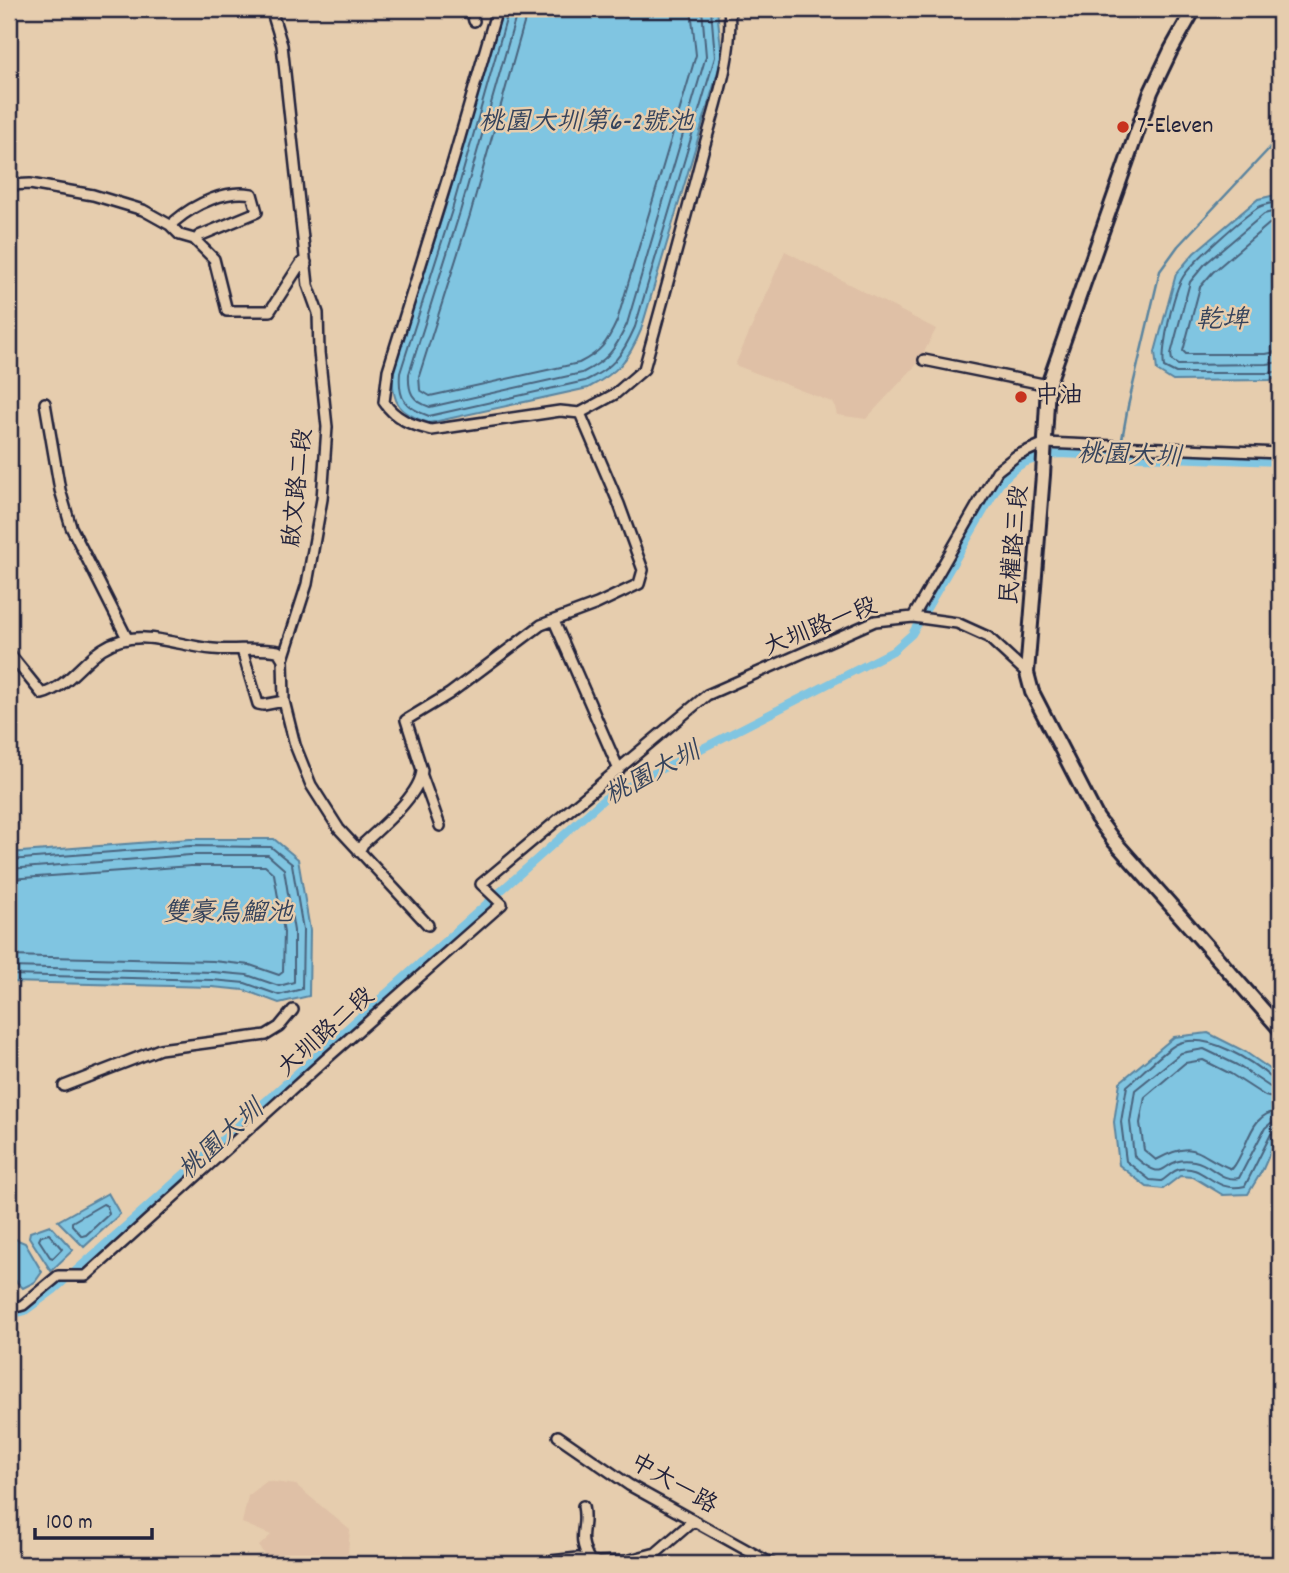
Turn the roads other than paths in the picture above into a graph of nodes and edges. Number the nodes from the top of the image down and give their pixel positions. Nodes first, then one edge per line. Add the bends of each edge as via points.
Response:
1 (271, 9) edge
2 (471, 9) edge
3 (497, 9) edge
4 (729, 9) edge
5 (1195, 9) edge
6 (474, 21) dead end
7 (9, 185) edge
8 (175, 221) dead end
9 (199, 236) dead end
10 (306, 262) junction
11 (924, 360) dead end
12 (1048, 384) junction
13 (45, 403) dead end
14 (580, 413) junction
15 (1045, 443) junction
16 (1280, 453) edge
17 (915, 617) junction
18 (554, 621) junction
19 (127, 638) junction
20 (242, 650) junction
21 (9, 653) edge
22 (283, 659) junction
23 (1027, 673) junction
24 (284, 701) junction
25 (619, 770) junction
26 (422, 776) junction
27 (440, 826) dead end
28 (359, 852) junction
29 (502, 904) joint
30 (428, 925) dead end
31 (293, 1010) dead end
32 (1280, 1029) edge
33 (64, 1086) dead end
34 (9, 1309) edge
35 (558, 1436) dead end
36 (583, 1506) dead end
37 (693, 1521) junction
38 (551, 1561) dead end
39 (590, 1562) edge
40 (772, 1564) edge

1 - 10 street, 啟文路二段 via 282,45
2 - 6 street
3 - 14 street via 388,370 384,402 410,424 431,430 560,411
4 - 14 street via 728,46 714,111 643,369 615,394
5 - 12 street, 民權路三段 via 1151,92
7 - 10 street via 93,195 143,210 170,225 180,235 194,239 214,259 226,311 270,311 300,263
8 - 9 street via 230,193 252,194 257,212
10 - 22 street, 啟文路二段 via 318,313 327,427 323,499 307,584
11 - 12 street
12 - 15 street, 民權路三段
13 - 19 street via 71,527
14 - 18 street via 620,503 643,570 639,584
15 - 16 street, 大圳路一段
15 - 17 street, 大圳路一段 via 997,471
15 - 23 street, 民權路三段
17 - 23 street via 957,623 988,637
17 - 25 street, 大圳路一段 via 876,621 707,695
18 - 25 street
18 - 26 street via 541,625 406,720
19 - 20 street
19 - 21 street via 101,649 53,691 42,694
20 - 22 street via 278,651
20 - 24 street via 258,704
22 - 24 street, 啟文路二段
23 - 32 street, 民權路三段 via 1032,692 1097,818
24 - 28 street, 啟文路二段 via 311,785
25 - 29 street, 大圳路一段 via 481,884
26 - 27 street
26 - 28 street
28 - 30 street, 啟文路二段
29 - 34 street, 大圳路二段 via 86,1276 58,1276 31,1300
31 - 33 street via 266,1035 160,1049
35 - 37 street, 中大一路 via 629,1485
36 - 39 street via 583,1551
37 - 39 street via 656,1553 627,1561
37 - 40 street, 中大一路
38 - 39 street via 578,1558

